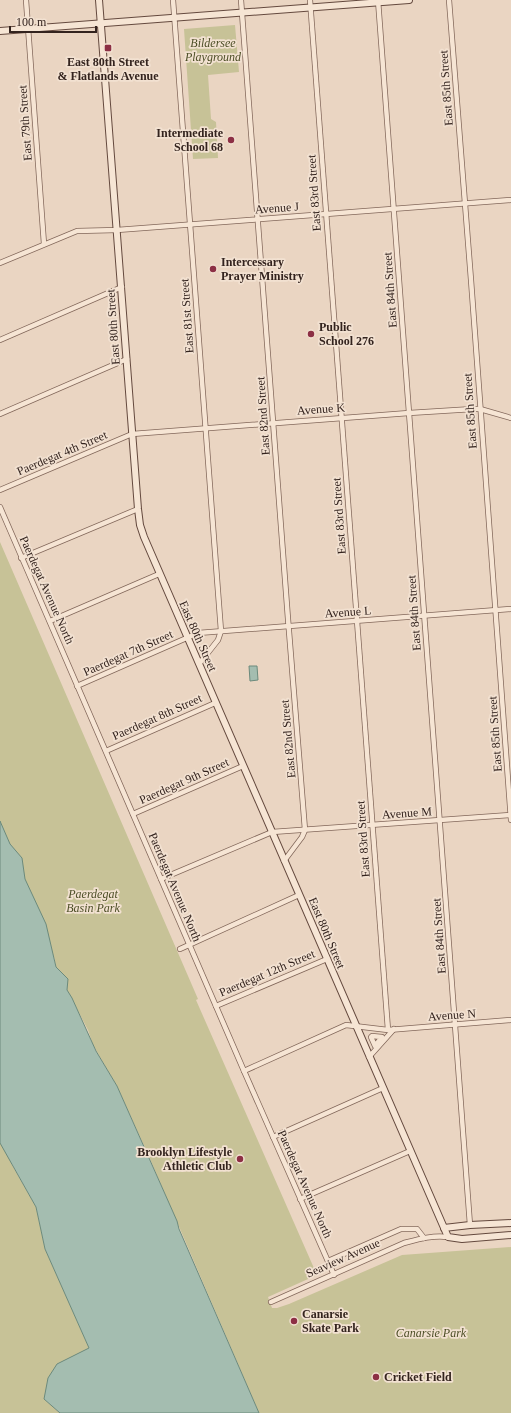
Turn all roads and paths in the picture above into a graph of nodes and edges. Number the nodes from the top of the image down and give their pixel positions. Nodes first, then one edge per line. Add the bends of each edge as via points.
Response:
1 (26, 0) edge
2 (99, 0) edge
3 (173, 0) edge
4 (241, 0) edge
5 (310, 0) edge
6 (409, 0) edge
7 (449, 0) edge
8 (378, 1) edge
9 (310, 7) junction
10 (242, 13) junction
11 (174, 18) junction
12 (101, 23) junction
13 (28, 29) junction
14 (0, 31) edge
15 (511, 200) edge
16 (465, 203) junction
17 (394, 209) junction
18 (326, 214) junction
19 (258, 219) junction
20 (190, 224) junction
21 (117, 230) junction
22 (44, 244) junction
23 (0, 263) edge
24 (122, 287) junction
25 (0, 340) edge
26 (127, 360) junction
27 (480, 409) junction
28 (409, 413) junction
29 (0, 414) edge
30 (341, 418) junction
31 (511, 418) edge
32 (274, 423) junction
33 (205, 428) junction
34 (132, 434) junction
35 (0, 490) edge
36 (0, 507) edge
37 (138, 510) junction
38 (22, 558) junction
39 (160, 574) junction
40 (511, 609) edge
41 (495, 611) junction
42 (424, 616) junction
43 (50, 621) junction
44 (357, 621) junction
45 (289, 626) junction
46 (221, 631) junction
47 (187, 638) junction
48 (199, 664) junction
49 (77, 686) junction
50 (216, 703) junction
51 (106, 750) junction
52 (243, 766) junction
53 (133, 814) junction
54 (511, 815) edge
55 (440, 820) junction
56 (511, 820) edge
57 (372, 826) junction
58 (305, 830) junction
59 (272, 832) junction
60 (284, 861) junction
61 (160, 879) junction
62 (299, 895) junction
63 (189, 945) junction
64 (180, 949) dead end
65 (327, 959) junction
66 (216, 1006) junction
67 (511, 1020) edge
68 (455, 1025) junction
69 (356, 1027) junction
70 (388, 1030) junction
71 (394, 1030) junction
72 (370, 1057) junction
73 (244, 1071) junction
74 (383, 1088) junction
75 (273, 1136) junction
76 (410, 1151) junction
77 (300, 1199) junction
78 (511, 1222) edge
79 (470, 1225) junction
80 (444, 1228) junction
81 (511, 1235) edge
82 (448, 1237) junction
83 (424, 1238) junction
84 (328, 1261) junction
85 (334, 1275) junction
86 (272, 1302) dead end

1 - 13 street, East 79th Street
2 - 12 street, East 80th Street
3 - 11 street, East 81st Street
4 - 10 street, East 82nd Street
5 - 9 street, East 83rd Street
6 - 8 street
7 - 16 street, East 85th Street
8 - 9 street
8 - 17 street, East 84th Street
9 - 10 street
9 - 18 street, East 83rd Street
10 - 11 street
10 - 19 street, East 82nd Street
11 - 12 street
11 - 20 street, East 81st Street
12 - 13 street
12 - 21 street, East 80th Street
13 - 14 street
13 - 22 street, East 79th Street
15 - 16 street, Avenue J
16 - 17 street, Avenue J
16 - 27 street, East 85th Street
17 - 18 street, Avenue J
17 - 28 street, East 84th Street
18 - 19 street, Avenue J
18 - 30 street, East 83rd Street
19 - 20 street, Avenue J
19 - 32 street, East 82nd Street
20 - 21 street, Avenue J
20 - 33 street, East 81st Street
21 - 22 street, Avenue J via 77,231
21 - 24 street, East 80th Street
22 - 23 street, Avenue J
24 - 25 street
24 - 26 street, East 80th Street
26 - 29 street
26 - 34 street, East 80th Street
27 - 28 street, Avenue K
27 - 31 street, Avenue K
27 - 41 street, East 85th Street
28 - 30 street, Avenue K
28 - 42 street, East 84th Street
30 - 32 street, Avenue K
30 - 44 street, East 83rd Street
32 - 33 street, Avenue K
32 - 45 street, East 82nd Street
33 - 34 street, Avenue K
33 - 46 street, East 81st Street
34 - 35 street, Paerdegat 4th Street
34 - 37 street, East 80th Street
36 - 38 street, Paerdegat Avenue North
37 - 38 street
37 - 39 street, East 80th Street via 144,538
38 - 43 street, Paerdegat Avenue North
39 - 43 street
39 - 47 street, East 80th Street
40 - 41 street, Avenue L
41 - 42 street, Avenue L
41 - 54 street, East 85th Street
42 - 44 street, Avenue L
42 - 55 street, East 84th Street
43 - 49 street, Paerdegat Avenue North
44 - 45 street, Avenue L
44 - 57 street, East 83rd Street
45 - 46 street, Avenue L
45 - 58 street, East 82nd Street
46 - 47 street, Avenue L via 198,633
46 - 48 street via 218,640
47 - 48 street, East 80th Street
47 - 49 street, Paerdegat 7th Street
48 - 50 street, East 80th Street
49 - 51 street, Paerdegat Avenue North
50 - 51 street, Paerdegat 8th Street
50 - 52 street, East 80th Street
51 - 53 street, Paerdegat Avenue North
52 - 53 street, Paerdegat 9th Street
52 - 59 street, East 80th Street
53 - 61 street, Paerdegat Avenue North
54 - 55 street, Avenue M
54 - 56 street, East 85th Street
55 - 57 street, Avenue M
55 - 68 street, East 84th Street
57 - 58 street, Avenue M
57 - 70 street, East 83rd Street
58 - 59 street, Avenue M
58 - 60 street
59 - 60 street, East 80th Street
59 - 61 street, Avenue M
60 - 62 street, East 80th Street
61 - 63 street, Paerdegat Avenue North
62 - 63 street
62 - 65 street, East 80th Street
63 - 64 street
63 - 66 street, Paerdegat Avenue North
65 - 66 street, Paerdegat 12th Street
65 - 69 street, East 80th Street
66 - 73 street, Paerdegat Avenue North
67 - 68 street, Avenue N
68 - 71 street, Avenue N
68 - 79 street, East 84th Street
69 - 70 street, Avenue N
69 - 72 street, East 80th Street
69 - 73 street, Avenue N via 346,1025
70 - 71 street, Avenue N
71 - 72 street
72 - 74 street, East 80th Street
73 - 75 street, Paerdegat Avenue North
74 - 75 street
74 - 76 street, East 80th Street
75 - 77 street, Paerdegat Avenue North
76 - 77 street
76 - 80 street, East 80th Street
77 - 84 street, Paerdegat Avenue North
78 - 79 street
79 - 80 street
80 - 82 street, East 80th Street
81 - 82 street, Seaview Avenue via 462,1239
82 - 83 street, Seaview Avenue
83 - 84 street, Seaview Avenue via 417,1229 401,1229
83 - 85 street, Seaview Avenue via 404,1243
84 - 85 street, Paerdegat Avenue North
85 - 86 street, Seaview Avenue

